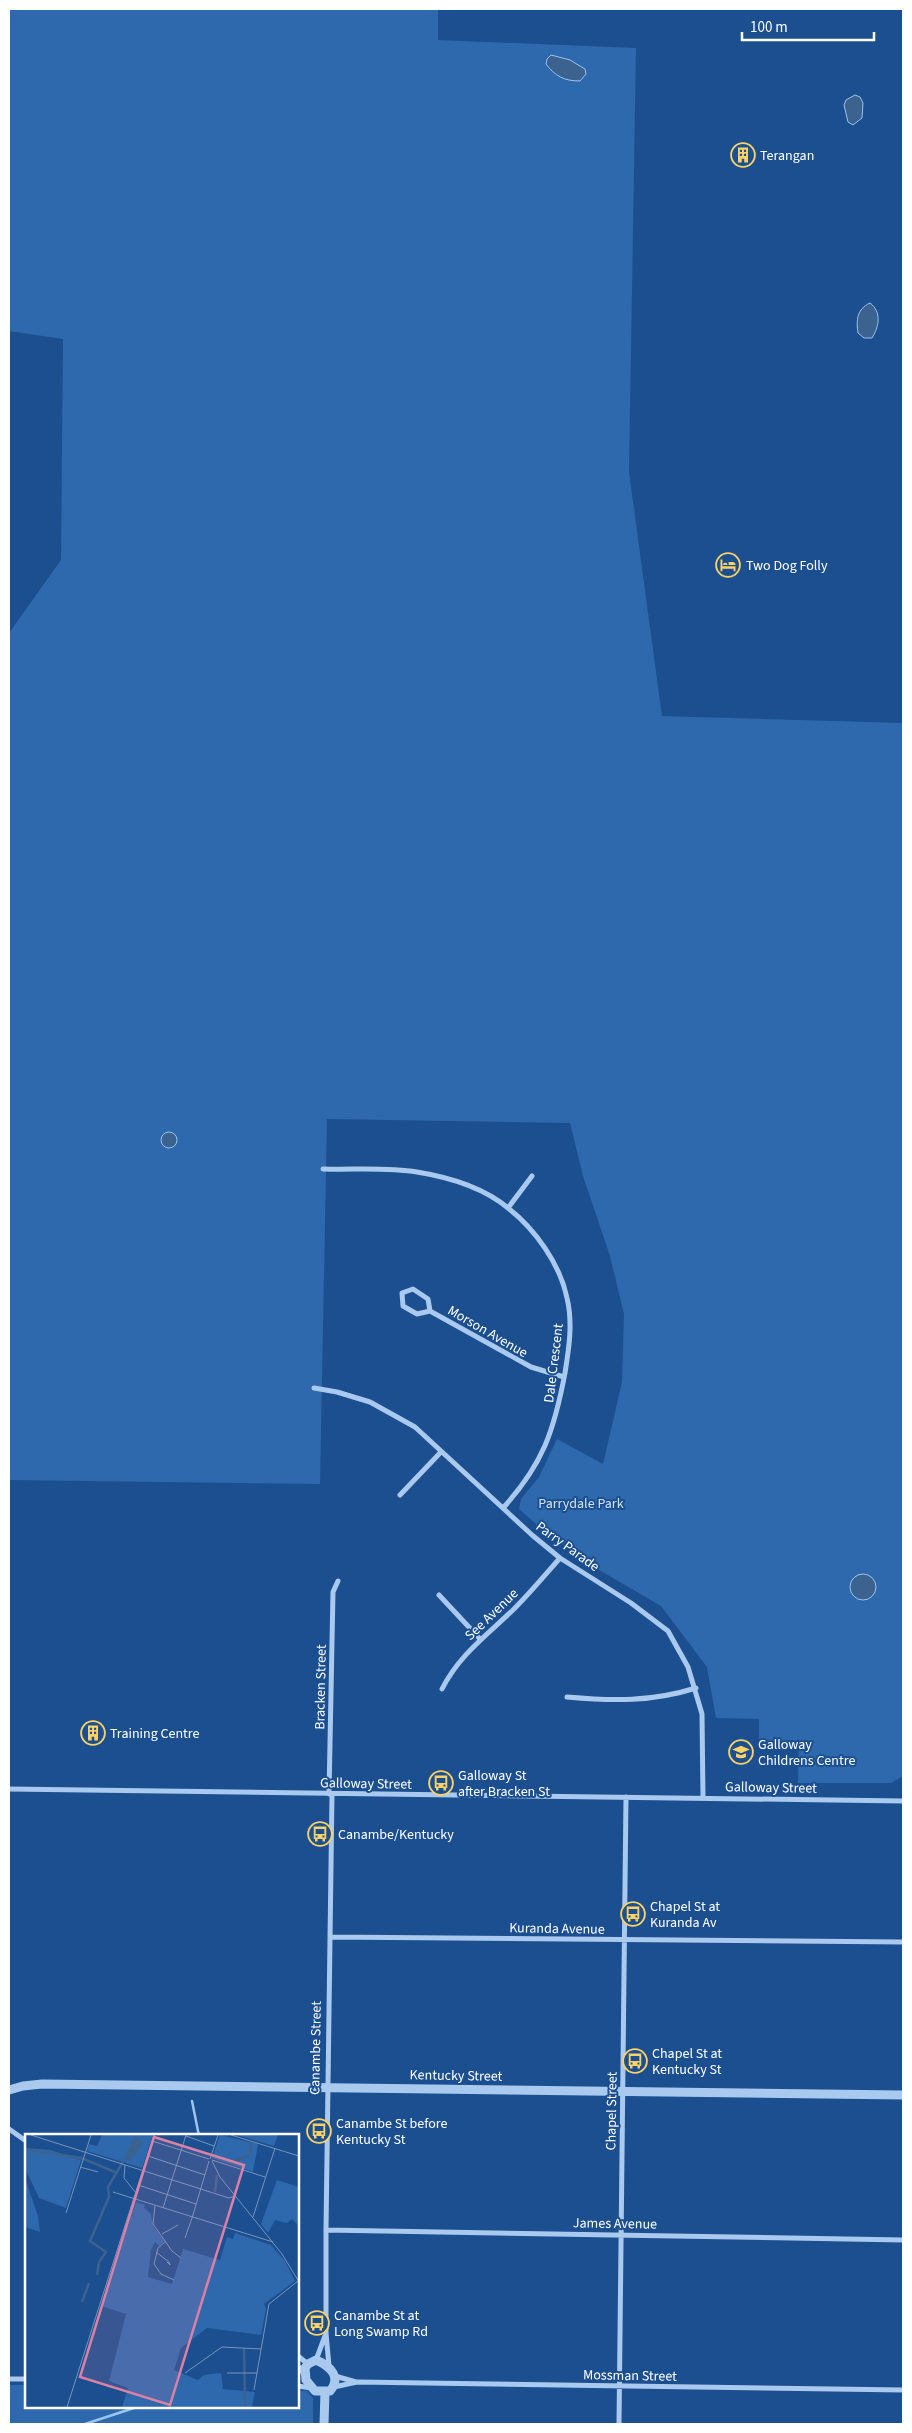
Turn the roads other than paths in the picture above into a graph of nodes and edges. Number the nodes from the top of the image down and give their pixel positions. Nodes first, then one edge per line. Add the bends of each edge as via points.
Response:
1 (323, 1170) dead end
2 (532, 1176) dead end
3 (508, 1208) junction
4 (430, 1311) junction
5 (564, 1377) junction
6 (314, 1388) dead end
7 (441, 1452) junction
8 (400, 1495) dead end
9 (503, 1508) junction
10 (560, 1558) junction
11 (338, 1581) dead end
12 (439, 1595) dead end
13 (480, 1639) junction
14 (696, 1688) junction
15 (442, 1689) dead end
16 (567, 1697) dead end
17 (9, 1789) edge
18 (331, 1794) junction
19 (626, 1797) junction
20 (703, 1798) junction
21 (903, 1801) edge
22 (330, 1937) junction
23 (624, 1940) junction
24 (903, 1942) edge
25 (328, 2088) junction
26 (9, 2090) edge
27 (622, 2091) junction
28 (903, 2095) edge
29 (9, 2129) edge
30 (25, 2141) edge
31 (326, 2230) junction
32 (621, 2234) junction
33 (903, 2240) edge
34 (326, 2333) junction
35 (299, 2356) edge
36 (312, 2362) junction
37 (329, 2366) junction
38 (335, 2376) junction
39 (303, 2378) edge
40 (9, 2379) edge
41 (25, 2379) edge
42 (357, 2382) junction
43 (299, 2386) edge
44 (619, 2386) junction
45 (334, 2387) junction
46 (313, 2389) junction
47 (903, 2390) edge
48 (325, 2392) junction
49 (324, 2421) edge
50 (619, 2424) edge

1 - 3 street, Dale Crescent via 417,1172 454,1181
2 - 3 street
3 - 5 street, Dale Crescent via 535,1235 562,1279 570,1316
4 - 4 street, Morson Avenue via 428,1299 413,1289 402,1293 403,1306 417,1314
4 - 5 street, Morson Avenue via 531,1368
5 - 9 street, Dale Crescent via 549,1441 534,1469
6 - 7 street, Parry Parade via 370,1402 393,1413 416,1427
7 - 8 street
7 - 9 street, Parry Parade
9 - 10 street, Parry Parade
10 - 13 street, See Avenue via 514,1609
10 - 14 street, Parry Parade via 668,1631
11 - 18 street, Bracken Street via 333,1592
12 - 13 street
13 - 15 street, See Avenue via 452,1670
14 - 16 street via 635,1701
14 - 20 street, Parry Parade via 702,1714
17 - 18 street, Galloway Street
18 - 19 street, Galloway Street
18 - 22 street, Canambe Street
19 - 20 street, Galloway Street
19 - 23 street, Chapel Street
20 - 21 street, Galloway Street
22 - 23 street, Kuranda Avenue
22 - 25 street, Canambe Street
23 - 24 street, Kuranda Avenue
23 - 27 street, Chapel Street
25 - 26 street, Kentucky Street via 42,2084
25 - 27 street, Kentucky Street
25 - 31 street, Canambe Street
27 - 28 street, Kentucky Street
27 - 32 street, Chapel Street
29 - 30 street
31 - 32 street, James Avenue
31 - 34 street, Canambe Street
32 - 33 street, James Avenue
32 - 44 street, Chapel Street
34 - 36 street, Canambe Street
34 - 37 street, Canambe Street
35 - 36 street
36 - 37 street
36 - 39 street
37 - 38 street
38 - 42 street, Mossman Street
38 - 45 street
39 - 46 street
40 - 41 street
42 - 44 street, Mossman Street
42 - 45 street, Mossman Street
43 - 46 street
44 - 47 street, Mossman Street
44 - 50 street, Chapel Street
45 - 48 street
46 - 48 street
46 - 49 street
48 - 49 street

